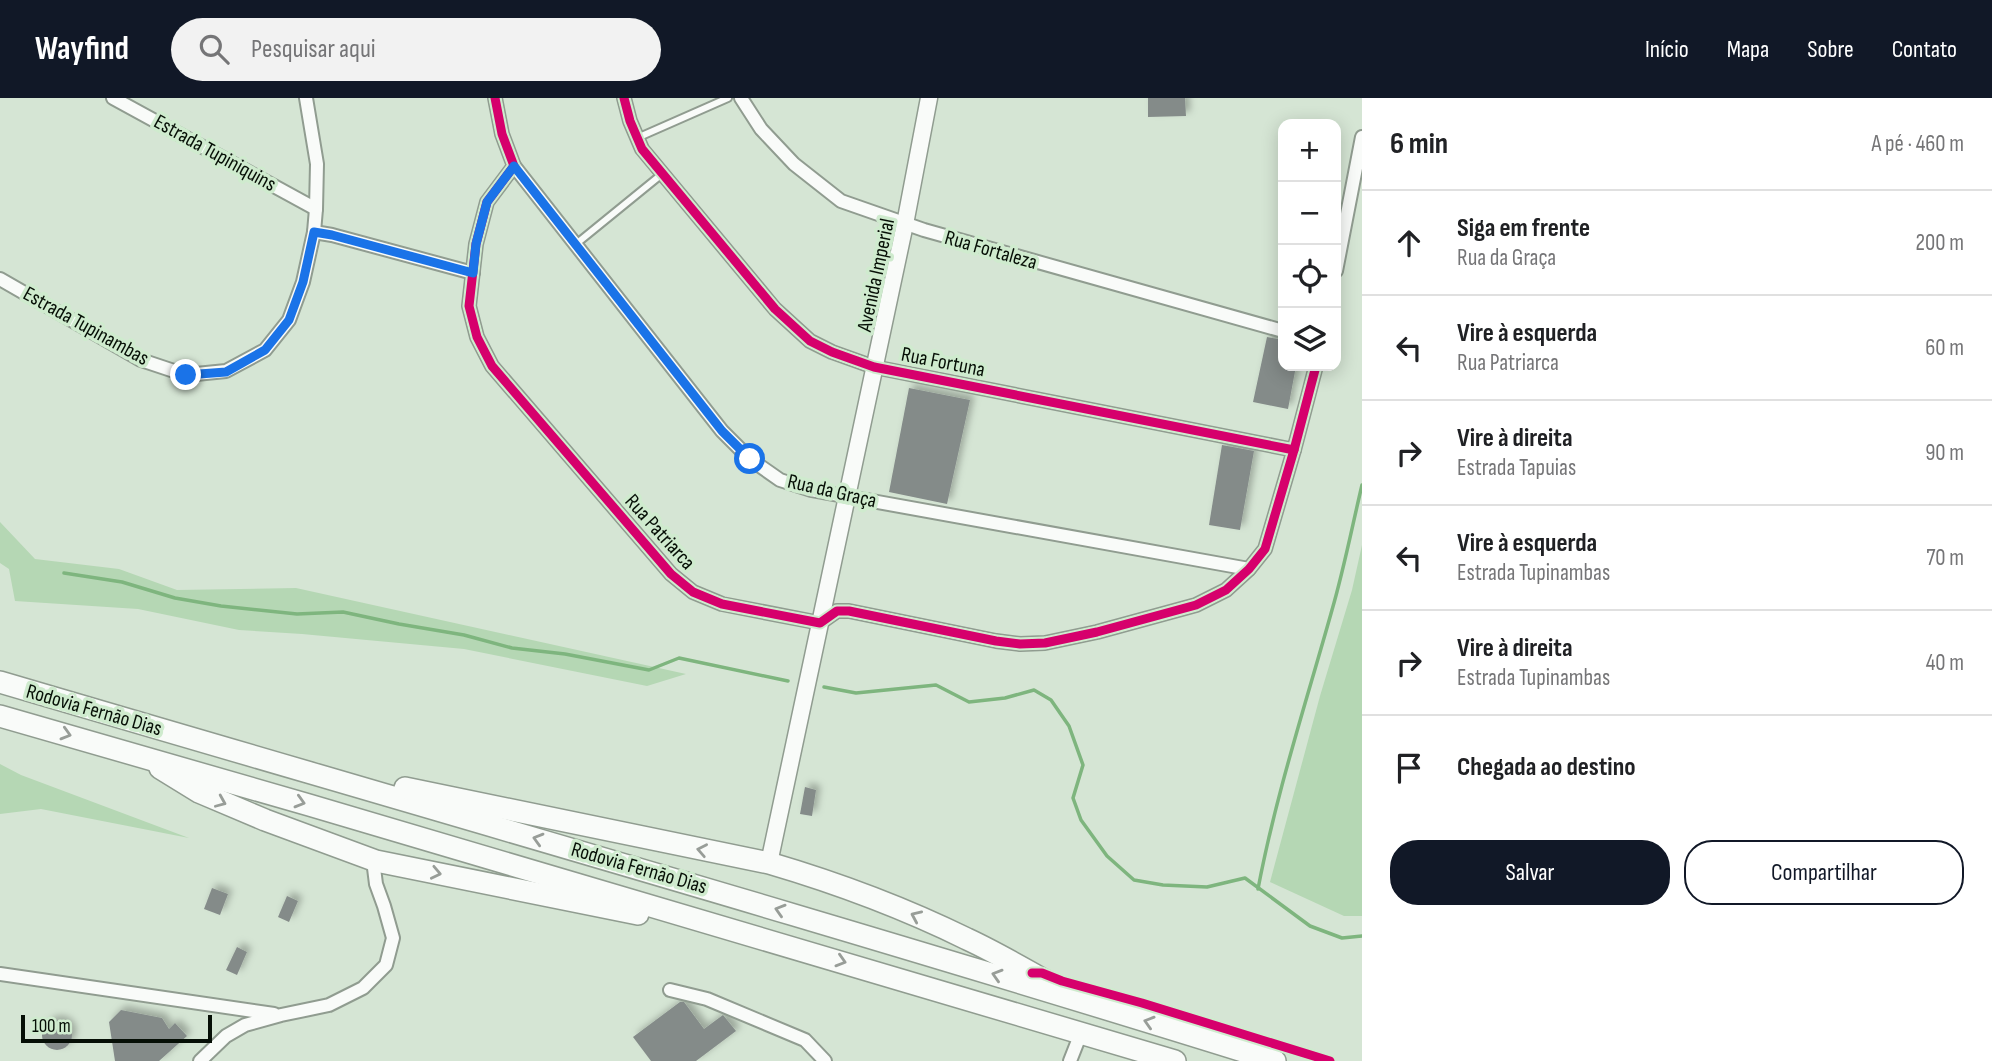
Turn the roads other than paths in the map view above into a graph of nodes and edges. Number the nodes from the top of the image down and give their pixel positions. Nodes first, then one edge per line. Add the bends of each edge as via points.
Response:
1 (113, 98) edge
2 (306, 98) edge
3 (495, 98) edge
4 (624, 98) edge
5 (728, 98) edge
6 (741, 98) edge
7 (929, 98) edge
8 (1362, 137) edge
9 (637, 138) junction
10 (514, 166) junction
11 (662, 174) junction
12 (316, 209) junction
13 (905, 224) junction
14 (314, 232) junction
15 (576, 244) junction
16 (1341, 245) edge
17 (473, 273) junction
18 (0, 279) edge
19 (1278, 330) edge
20 (874, 367) junction
21 (1315, 371) edge
22 (1294, 450) junction
23 (847, 496) junction
24 (1249, 569) junction
25 (820, 623) junction
26 (0, 682) edge
27 (0, 716) edge
28 (141, 755) junction
29 (330, 778) junction
30 (376, 861) junction
31 (769, 863) junction
32 (752, 935) junction
33 (0, 974) edge
34 (670, 990) dead end
35 (1086, 1002) junction
36 (281, 1015) junction
37 (1081, 1033) junction
38 (200, 1061) edge
39 (825, 1061) edge
40 (1070, 1061) edge
41 (1175, 1061) edge
42 (1275, 1061) edge

1 - 12 street, Estrada Tupiniquins
2 - 12 street, Estrada Tupinambas via 317,164
3 - 10 street
4 - 9 street, Rua Fortuna
5 - 9 lane
6 - 13 street, Rua Fortaleza via 761,129 794,164 841,201
7 - 13 main road, Avenida Imperial
8 - 16 street
9 - 11 street, Rua Fortuna
10 - 15 street, Rua da Graça
10 - 17 street, Rua Patriarca via 487,202
11 - 15 lane
11 - 20 street, Rua Fortuna via 775,309 810,341
12 - 14 street, Estrada Tupinambas
13 - 19 street, Rua Fortaleza
13 - 20 main road, Avenida Imperial
14 - 17 street
14 - 18 street, Estrada Tupinambas via 289,320 265,350 226,372 186,375 141,360
15 - 23 street, Rua da Graça via 722,431 750,459 780,480
17 - 25 street, Rua Patriarca via 469,306 477,337 492,366 671,574 693,592 722,604
20 - 22 street, Rua Fortuna
20 - 23 main road, Avenida Imperial
21 - 22 street
22 - 24 street via 1265,549
23 - 24 street, Rua da Graça
23 - 25 main road, Avenida Imperial
24 - 25 street via 1226,590 1196,605 1045,643 996,641 849,611 837,611
25 - 31 main road, Avenida Imperial
26 - 29 highway, Rodovia Fernão Dias
27 -> 28 highway, Rodovia Fernão Dias
28 -> 30 highway via 199,792
28 -> 32 highway, Rodovia Fernão Dias
31 -> 29 highway via 423,790
35 -> 29 highway, Rodovia Fernão Dias
30 -> 32 highway
30 - 36 street via 376,884 393,938 386,965 363,988 329,1005
35 -> 31 highway via 943,928 831,882
32 -> 37 highway, Rodovia Fernão Dias
33 - 36 street
34 - 39 street via 707,999 805,1040
42 -> 35 highway, Rodovia Fernão Dias
36 - 38 street via 236,1030
37 - 40 street
37 - 41 highway, Rodovia Fernão Dias

